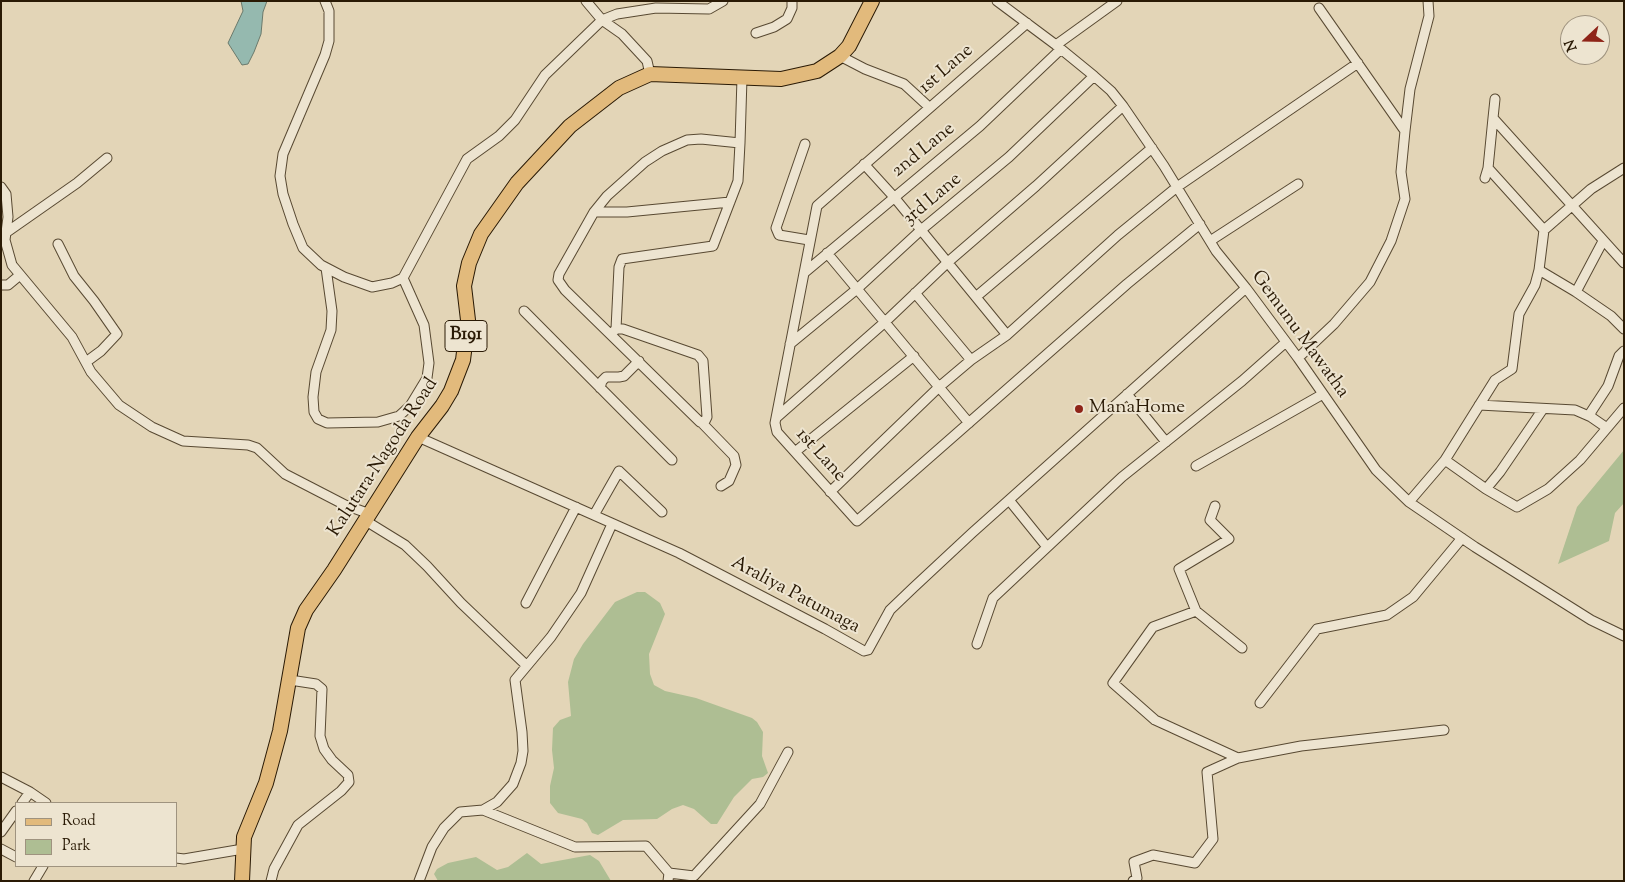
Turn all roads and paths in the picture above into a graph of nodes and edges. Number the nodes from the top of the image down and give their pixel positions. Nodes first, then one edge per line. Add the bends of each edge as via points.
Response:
1 (325, 1) edge
2 (586, 1) edge
3 (723, 1) edge
4 (792, 1) edge
5 (872, 1) edge
6 (997, 1) edge
7 (1117, 1) edge
8 (1428, 1) edge
9 (1319, 8) dead end
10 (602, 20) junction
11 (1027, 23) junction
12 (756, 33) dead end
13 (1059, 47) junction
14 (840, 56) junction
15 (1358, 63) junction
16 (650, 74) junction
17 (1094, 76) junction
18 (742, 78) junction
19 (1495, 99) dead end
20 (1123, 106) junction
21 (929, 107) junction
22 (1493, 118) junction
23 (1405, 130) junction
24 (740, 144) junction
25 (805, 144) dead end
26 (1152, 148) junction
27 (107, 158) dead end
28 (864, 164) junction
29 (1488, 168) junction
30 (1624, 168) edge
31 (1485, 178) dead end
32 (1298, 184) dead end
33 (1, 187) edge
34 (1177, 187) junction
35 (894, 197) junction
36 (730, 202) junction
37 (1572, 205) junction
38 (594, 212) junction
39 (1200, 224) junction
40 (921, 230) junction
41 (1544, 230) junction
42 (7, 232) junction
43 (809, 240) junction
44 (1603, 241) junction
45 (1210, 242) junction
46 (58, 244) dead end
47 (827, 253) junction
48 (948, 262) junction
49 (1624, 263) edge
50 (326, 268) junction
51 (1539, 270) junction
52 (804, 273) junction
53 (20, 274) junction
54 (403, 278) junction
55 (5, 285) edge
56 (1246, 288) junction
57 (857, 289) junction
58 (1, 292) edge
59 (1576, 292) junction
60 (915, 293) junction
61 (977, 296) junction
62 (524, 311) dead end
63 (885, 322) junction
64 (1624, 329) edge
65 (613, 331) junction
66 (1007, 335) junction
67 (1286, 342) junction
68 (790, 344) junction
69 (1624, 351) edge
70 (914, 356) junction
71 (1298, 358) junction
72 (971, 360) junction
73 (639, 361) junction
74 (86, 362) junction
75 (939, 387) junction
76 (600, 388) junction
77 (1127, 394) junction
78 (1323, 394) junction
79 (1479, 405) junction
80 (1624, 408) edge
81 (1543, 409) junction
82 (776, 417) junction
83 (1591, 417) junction
84 (702, 422) junction
85 (969, 423) junction
86 (1607, 428) junction
87 (418, 437) junction
88 (1166, 442) junction
89 (795, 452) junction
90 (672, 460) dead end
91 (1446, 460) junction
92 (1196, 466) dead end
93 (721, 486) dead end
94 (1486, 489) junction
95 (830, 492) junction
96 (1009, 500) junction
97 (1409, 502) junction
98 (1215, 506) dead end
99 (576, 507) junction
100 (662, 512) dead end
101 (594, 515) junction
102 (368, 518) junction
103 (612, 524) junction
104 (1462, 538) junction
105 (1047, 548) junction
106 (526, 603) dead end
107 (1196, 611) junction
108 (1624, 636) edge
109 (977, 644) dead end
110 (1242, 648) dead end
111 (526, 665) junction
112 (290, 680) junction
113 (1260, 703) dead end
114 (1444, 730) dead end
115 (788, 752) dead end
116 (1238, 758) junction
117 (1, 777) edge
118 (30, 792) junction
119 (23, 802) edge
120 (45, 802) edge
121 (483, 810) junction
122 (15, 812) edge
123 (1, 832) edge
124 (1, 849) edge
125 (243, 849) junction
126 (15, 856) edge
127 (178, 858) edge
128 (42, 868) edge
129 (668, 877) edge
130 (34, 881) edge
131 (242, 881) edge
132 (271, 881) edge
133 (419, 881) edge
134 (1133, 881) edge

1 - 50 street via 329,11 329,41 282,154 280,176 283,194 303,248
2 - 10 street
3 - 10 street via 710,9 656,8 617,14
4 - 12 street via 787,19
5 - 14 main road, Kalutara-Nagoda Road / B191 via 849,46
6 - 11 street, Gemunu Mawatha
7 - 13 street, 2nd Lane
8 - 23 street via 1429,16 1410,89
9 - 15 street
10 - 16 street via 622,34 647,61
10 - 54 street via 544,75 510,125 467,160
11 - 13 street, Gemunu Mawatha
11 - 21 street, 1st Lane
13 - 17 street, Gemunu Mawatha
13 - 35 street, 2nd Lane via 980,126
14 - 18 main road, Kalutara-Nagoda Road / B191 via 817,71 781,80
14 - 21 street via 904,84
15 - 23 street
15 - 34 street
16 - 18 main road, Kalutara-Nagoda Road / B191
16 - 87 main road, Kalutara-Nagoda Road / B191 via 619,88 570,126 516,183 481,234 464,286 468,320 459,373 442,406
17 - 20 street, Gemunu Mawatha
17 - 40 street, 3rd Lane via 1009,157
18 - 24 street
19 - 22 street
20 - 26 street, Gemunu Mawatha
20 - 48 street
21 - 28 street, 1st Lane
22 - 29 street
22 - 37 street
23 - 71 street via 1401,172 1405,199 1387,249 1370,282 1334,324
24 - 36 street via 738,181
24 - 38 street via 693,139 671,146 630,174
25 - 43 street via 776,228 779,235
26 - 34 street, Gemunu Mawatha
26 - 61 street
27 - 42 street
28 - 35 street
28 - 43 street, 1st Lane via 817,206
29 - 31 street
29 - 41 street
30 - 37 street
32 - 45 street
33 - 42 street via 6,194
34 - 39 street, Gemunu Mawatha
34 - 66 street via 1118,235
35 - 40 street
35 - 47 street, 2nd Lane
36 - 38 street
36 - 65 street via 713,246 622,259
37 - 41 street
37 - 44 street
38 - 65 street via 558,280
39 - 45 street, Gemunu Mawatha
39 - 85 street, 1st Lane
40 - 48 street
40 - 57 street, 3rd Lane
41 - 51 street
42 - 53 street via 5,240 12,266
43 - 52 street, 1st Lane
44 - 49 street
44 - 59 street
45 - 56 street, Gemunu Mawatha
46 - 74 street via 74,276 117,334
47 - 52 street, 2nd Lane
47 - 57 street
48 - 60 street
48 - 61 street
50 - 54 street via 372,287
50 - 54 street via 332,311 331,330 316,372 313,397 314,412 326,423 378,422 399,416 410,406 427,378 429,363 424,325
51 - 59 street
51 - 79 street via 1535,285 1519,314 1512,369 1495,380
52 - 68 street, 1st Lane
53 - 55 street
53 - 74 street via 72,337
55 - 58 street
56 - 67 street, Gemunu Mawatha
56 - 77 street, Araliya Patumaga
57 - 63 street
57 - 68 street, 3rd Lane
59 - 64 street
60 - 63 street
60 - 72 street
61 - 66 street
62 - 76 street
63 - 70 street
63 - 82 street
65 - 73 street
65 - 84 street via 623,329 698,355 702,361 707,417
66 - 72 street
67 - 71 street, Gemunu Mawatha
67 - 88 street
68 - 82 street, 1st Lane
69 - 83 street
70 - 75 street
70 - 89 street
71 - 78 street, Gemunu Mawatha
72 - 75 street
73 - 76 street via 624,376 606,377
73 - 84 street
74 - 102 street via 119,404 152,427 183,441 257,448 285,474
75 - 85 street
75 - 95 street
76 - 90 street
77 - 88 street
77 - 96 street, Araliya Patumaga
78 - 92 street
78 - 97 street, Gemunu Mawatha via 1376,470
79 - 81 street
79 - 91 street
80 - 86 street
81 - 83 street via 1575,410
81 - 94 street
82 - 89 street, 1st Lane via 777,432
83 - 86 street
84 - 93 street via 734,456 736,466 729,481
85 - 95 street, 1st Lane via 857,521
86 - 94 street via 1580,460 1548,489 1518,507
87 - 99 street, Araliya Patumaga
87 - 102 main road, Kalutara-Nagoda Road / B191
88 - 105 street via 1122,477
89 - 95 street, 1st Lane
91 - 94 street
91 - 97 street
96 - 103 street, Araliya Patumaga via 890,610 868,650 864,651 679,553
96 - 105 street
97 - 104 street, Gemunu Mawatha
98 - 107 street via 1210,520 1229,539 1179,569
99 - 101 street, Araliya Patumaga
99 - 106 street
100 - 101 street via 619,471
101 - 103 street, Araliya Patumaga
102 - 111 street via 427,566
102 - 112 main road, Kalutara-Nagoda Road / B191 via 306,610 298,628
103 - 111 street via 581,593 551,637
104 - 108 street, Gemunu Mawatha via 1592,620
104 - 113 street via 1413,597 1387,615 1316,629
105 - 109 street via 993,598
107 - 110 street
107 - 116 street via 1153,627 1113,683 1155,720
111 - 121 street via 514,680 522,732 519,770 507,792
112 - 125 main road, Kalutara-Nagoda Road / B191 via 266,783 244,837
112 - 132 street via 316,684 322,689 320,736 324,749 348,775 349,782 298,825 274,869
114 - 116 street via 1301,746
115 - 129 street via 760,804 694,876
116 - 134 street via 1208,772 1214,840 1195,863 1153,855 1134,862 1136,878
117 - 118 street
118 - 119 street
118 - 120 street
121 - 129 street via 575,847 646,846
121 - 133 street via 460,812 444,828 432,847
122 - 123 street
124 - 126 street
125 - 127 street
125 - 131 main road, Kalutara-Nagoda Road / B191
128 - 130 street

